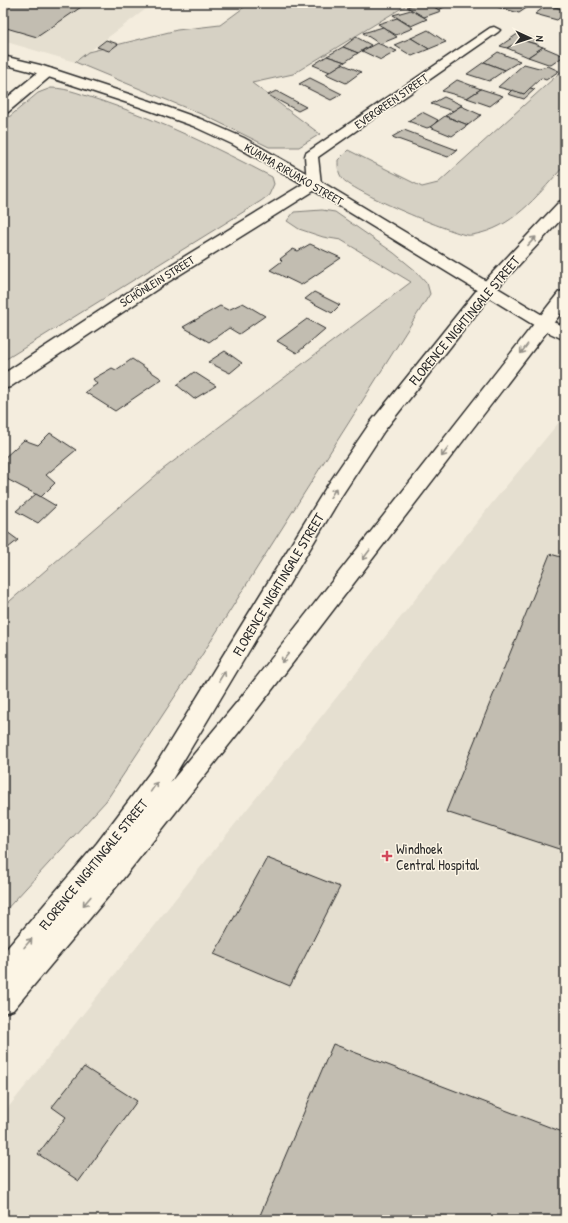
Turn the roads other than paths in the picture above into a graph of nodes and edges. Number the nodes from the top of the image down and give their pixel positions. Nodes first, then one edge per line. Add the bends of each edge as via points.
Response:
1 (494, 30) dead end
2 (3, 60) edge
3 (47, 72) junction
4 (3, 108) edge
5 (314, 184) junction
6 (565, 205) edge
7 (486, 290) junction
8 (565, 296) edge
9 (543, 324) junction
10 (565, 334) edge
11 (3, 383) edge
12 (3, 972) edge
13 (3, 1001) edge

1 - 5 lane, EVERGREEN STREET via 311,156
2 - 3 main road, KUAIMA RIRUAKO STREET
3 - 4 main road
3 - 5 main road, KUAIMA RIRUAKO STREET via 198,123 238,141
5 - 7 main road, KUAIMA RIRUAKO STREET
5 - 11 main road, SCHÖNLEIN STREET via 162,278
7 -> 6 main road, FLORENCE NIGHTINGALE STREET
7 - 9 main road, KUAIMA RIRUAKO STREET
12 -> 7 main road, FLORENCE NIGHTINGALE STREET via 98,863 134,816 164,773 334,491 377,427
8 - 9 main road, FLORENCE NIGHTINGALE STREET
9 - 10 main road, KUAIMA RIRUAKO STREET
9 -> 13 main road, FLORENCE NIGHTINGALE STREET via 250,702 113,872

